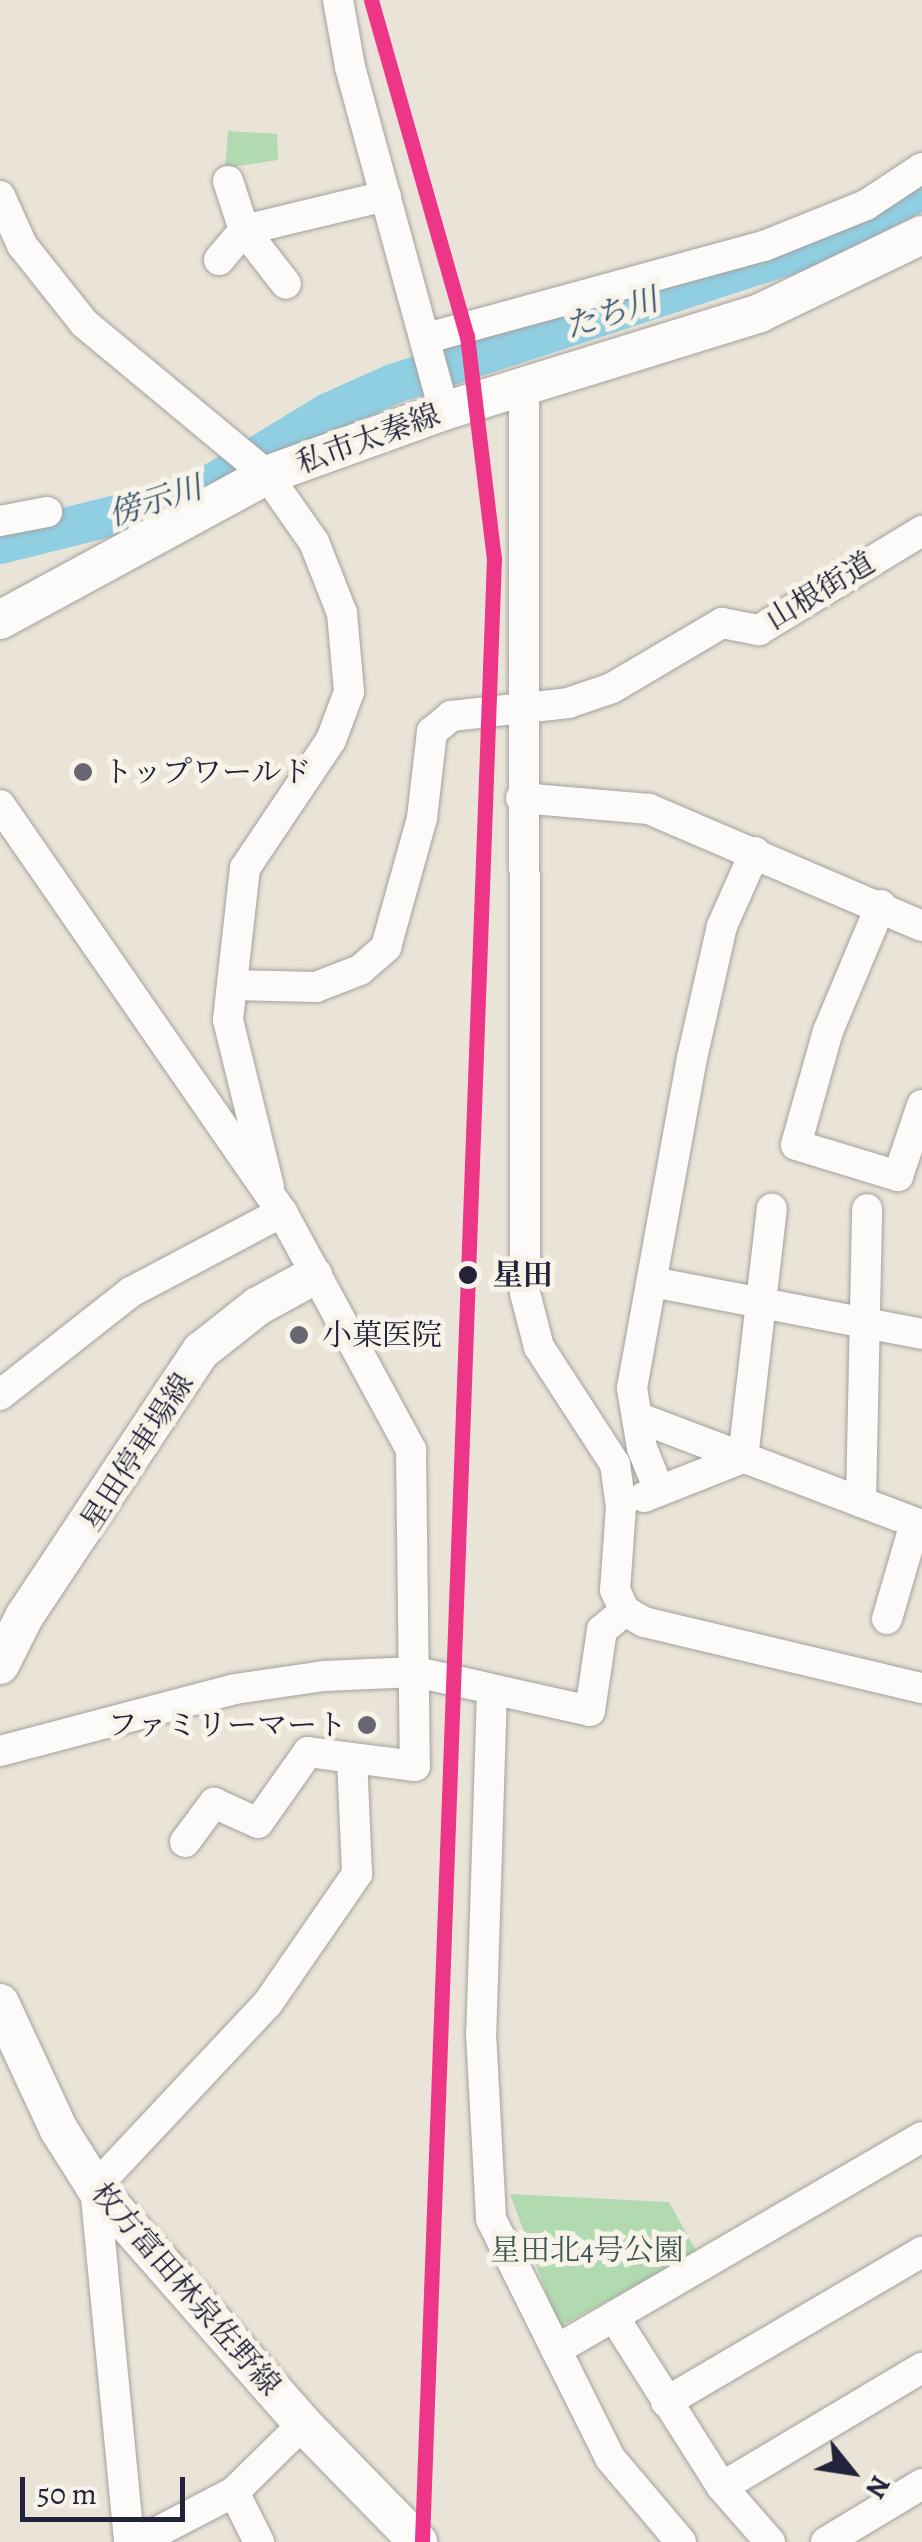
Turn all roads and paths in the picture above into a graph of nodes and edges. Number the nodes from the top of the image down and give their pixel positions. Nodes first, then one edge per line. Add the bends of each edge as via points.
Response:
1 (338, 0) edge
2 (922, 168) edge
3 (228, 181) dead end
4 (0, 196) edge
5 (386, 196) junction
6 (244, 230) junction
7 (922, 235) edge
8 (218, 260) dead end
9 (286, 284) dead end
10 (429, 348) junction
11 (524, 390) junction
12 (442, 404) junction
13 (255, 466) junction
14 (47, 512) dead end
15 (0, 521) edge
16 (922, 531) edge
17 (0, 620) edge
18 (520, 708) junction
19 (521, 798) junction
20 (0, 805) edge
21 (755, 852) junction
22 (881, 905) junction
23 (922, 926) edge
24 (232, 986) junction
25 (922, 1105) edge
26 (276, 1203) junction
27 (772, 1209) dead end
28 (867, 1209) dead end
29 (312, 1276) junction
30 (652, 1282) junction
31 (758, 1302) junction
32 (865, 1323) junction
33 (922, 1334) edge
34 (0, 1395) edge
35 (637, 1417) junction
36 (743, 1458) junction
37 (660, 1490) junction
38 (861, 1502) junction
39 (621, 1507) junction
40 (918, 1524) edge
41 (625, 1611) junction
42 (887, 1619) dead end
43 (0, 1665) edge
44 (416, 1672) junction
45 (922, 1688) edge
46 (492, 1691) junction
47 (0, 1752) edge
48 (352, 1758) junction
49 (185, 1842) dead end
50 (0, 2003) edge
51 (916, 2151) edge
52 (95, 2186) junction
53 (922, 2252) edge
54 (614, 2317) junction
55 (556, 2350) junction
56 (922, 2368) edge
57 (666, 2402) junction
58 (302, 2424) junction
59 (922, 2484) edge
60 (722, 2487) junction
61 (234, 2492) junction
62 (129, 2542) edge
63 (138, 2542) edge
64 (259, 2542) edge
65 (418, 2542) edge
66 (681, 2542) edge
67 (770, 2542) edge
68 (826, 2542) edge

1 - 5 street
2 - 10 street via 866,205 764,246
3 - 6 street
4 - 13 street via 22,245 84,322
5 - 6 street
5 - 10 street
6 - 8 street
6 - 9 street
7 - 11 main road, 私市太秦線 via 760,313
10 - 12 street
11 - 12 main road, 私市太秦線
11 - 18 street
12 - 13 main road, 私市太秦線
13 - 17 main road, 私市太秦線
13 - 24 street via 314,542 342,613 349,692 331,740 245,868
14 - 15 street
16 - 18 street, 山根街道 via 759,630 722,623 612,688 568,703
18 - 19 street
18 - 24 street, 山根街道 via 452,716 432,732 422,818 386,946 360,970 316,987
19 - 21 street via 649,809
19 - 39 street via 528,976 525,1293 538,1348 616,1464
20 - 26 street
21 - 22 street
21 - 30 street via 722,926
22 - 23 street
22 - 25 street via 828,1031 796,1145 898,1176
24 - 26 street via 228,1020
26 - 29 street
26 - 34 street via 131,1292
27 - 31 street
28 - 32 street
29 - 43 main road, 星田停車場線 via 258,1306 200,1352 24,1617
29 - 44 street via 412,1450
30 - 31 street
30 - 35 street via 632,1388
31 - 32 street
31 - 36 street
32 - 33 street
32 - 38 street
35 - 36 street
35 - 37 street
36 - 37 street
36 - 38 street
37 - 39 street
38 - 40 street
39 - 41 street via 615,1590
40 - 42 street
41 - 45 street via 644,1622
41 - 46 street via 602,1630 590,1711
44 - 46 street
44 - 47 street via 234,1689
44 - 48 street via 415,1766
46 - 55 street via 481,2033 485,2190 490,2219
48 - 49 street via 308,1752 258,1822 214,1803
48 - 52 street via 356,1874 268,2002
50 - 52 main road, 枚方富田林泉佐野線 via 60,2130
51 - 54 street
52 - 58 main road, 枚方富田林泉佐野線
52 - 62 street
53 - 57 street
54 - 55 street
54 - 57 street
55 - 66 street via 610,2458
56 - 60 street
57 - 60 street
58 - 61 street
58 - 65 main road, 枚方富田林泉佐野線
59 - 68 street
60 - 67 street
61 - 63 street
61 - 64 street

